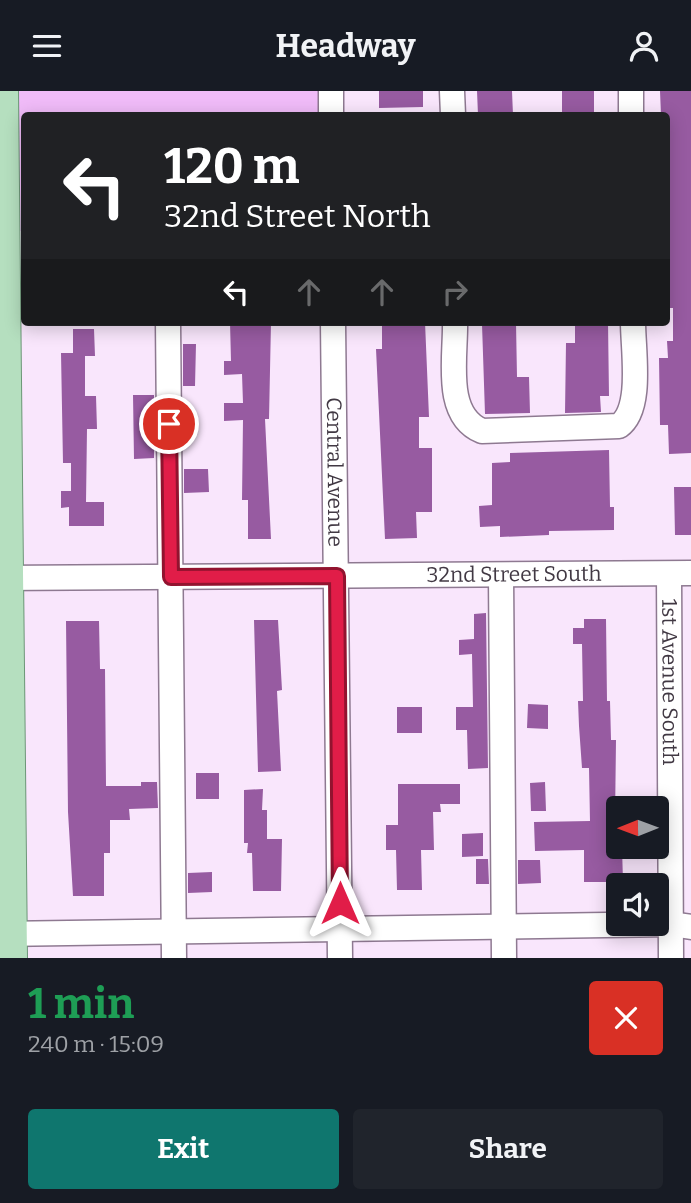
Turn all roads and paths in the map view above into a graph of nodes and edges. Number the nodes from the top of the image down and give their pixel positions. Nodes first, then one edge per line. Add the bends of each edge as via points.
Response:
1 (3, 91) edge
2 (331, 91) edge
3 (452, 91) edge
4 (631, 91) edge
5 (331, 112) edge
6 (453, 112) edge
7 (631, 112) edge
8 (9, 231) edge
9 (168, 326) edge
10 (333, 326) edge
11 (455, 326) edge
12 (633, 326) edge
13 (680, 573) edge
14 (501, 575) junction
15 (337, 576) junction
16 (171, 577) junction
17 (4, 578) edge
18 (681, 926) edge
19 (504, 927) junction
20 (340, 930) junction
21 (174, 932) junction
22 (8, 942) edge
23 (174, 958) edge
24 (340, 958) edge
25 (504, 958) edge
26 (671, 958) edge

1 - 8 main road
2 - 5 street
3 - 6 street
4 - 7 street
8 - 17 main road
9 - 16 street
10 - 15 street, Central Avenue
11 - 12 street via 456,402 464,420 482,431 619,426 634,406
13 - 14 street, 32nd Street South
13 - 18 street, 1st Avenue South
14 - 15 street, 32nd Street South
14 - 19 street
15 - 16 street, 32nd Street South
15 - 20 street, Central Avenue
16 - 17 street, 32nd Street South
16 - 21 street
17 - 22 main road
18 - 19 street
18 - 26 street, 1st Avenue South
19 - 20 street
19 - 25 street
20 - 21 street
20 - 24 street, Central Avenue
21 - 22 street
21 - 23 street

